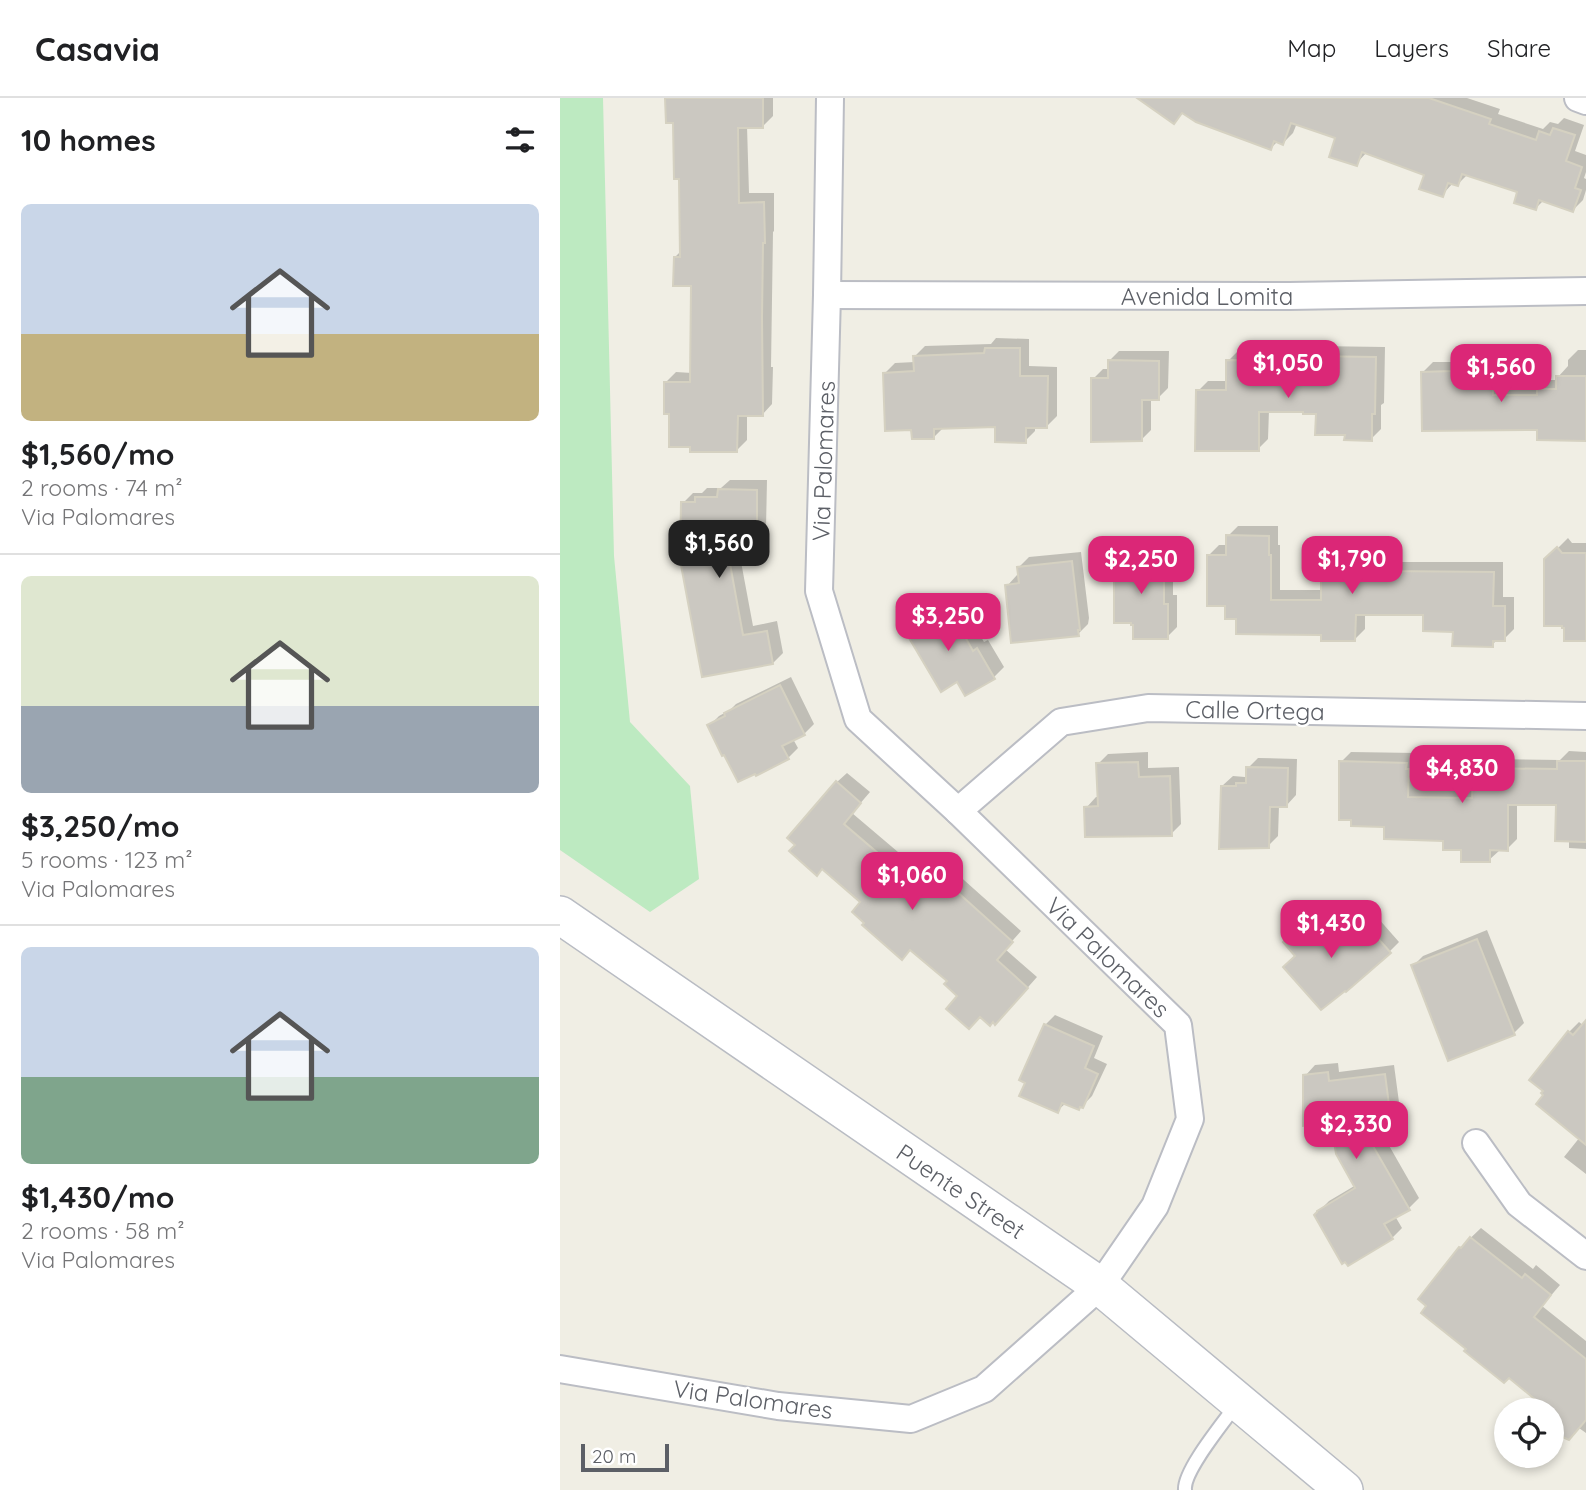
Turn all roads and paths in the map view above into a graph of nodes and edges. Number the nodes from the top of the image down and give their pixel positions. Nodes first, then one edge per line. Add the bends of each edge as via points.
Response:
1 (830, 98) edge
2 (1578, 98) edge
3 (1586, 101) edge
4 (1586, 291) edge
5 (828, 295) junction
6 (1586, 716) edge
7 (958, 811) junction
8 (560, 915) edge
9 (1476, 1143) dead end
10 (1586, 1256) edge
11 (1100, 1286) junction
12 (560, 1369) edge
13 (1238, 1401) junction
14 (1185, 1490) edge
15 (1344, 1490) edge

1 - 5 street, Via Palomares
2 - 3 street
4 - 5 street, Avenida Lomita
5 - 7 street, Via Palomares via 819,591 858,719
6 - 7 street, Calle Ortega via 1148,708 1061,722
7 - 11 street, Via Palomares via 1178,1025 1191,1119 1155,1206
8 - 11 street, Puente Street
9 - 10 street via 1519,1203
11 - 12 street, Via Palomares via 984,1389 911,1419 778,1406
11 - 13 street, Puente Street
13 - 14 lane via 1195,1462
13 - 15 street, Puente Street

